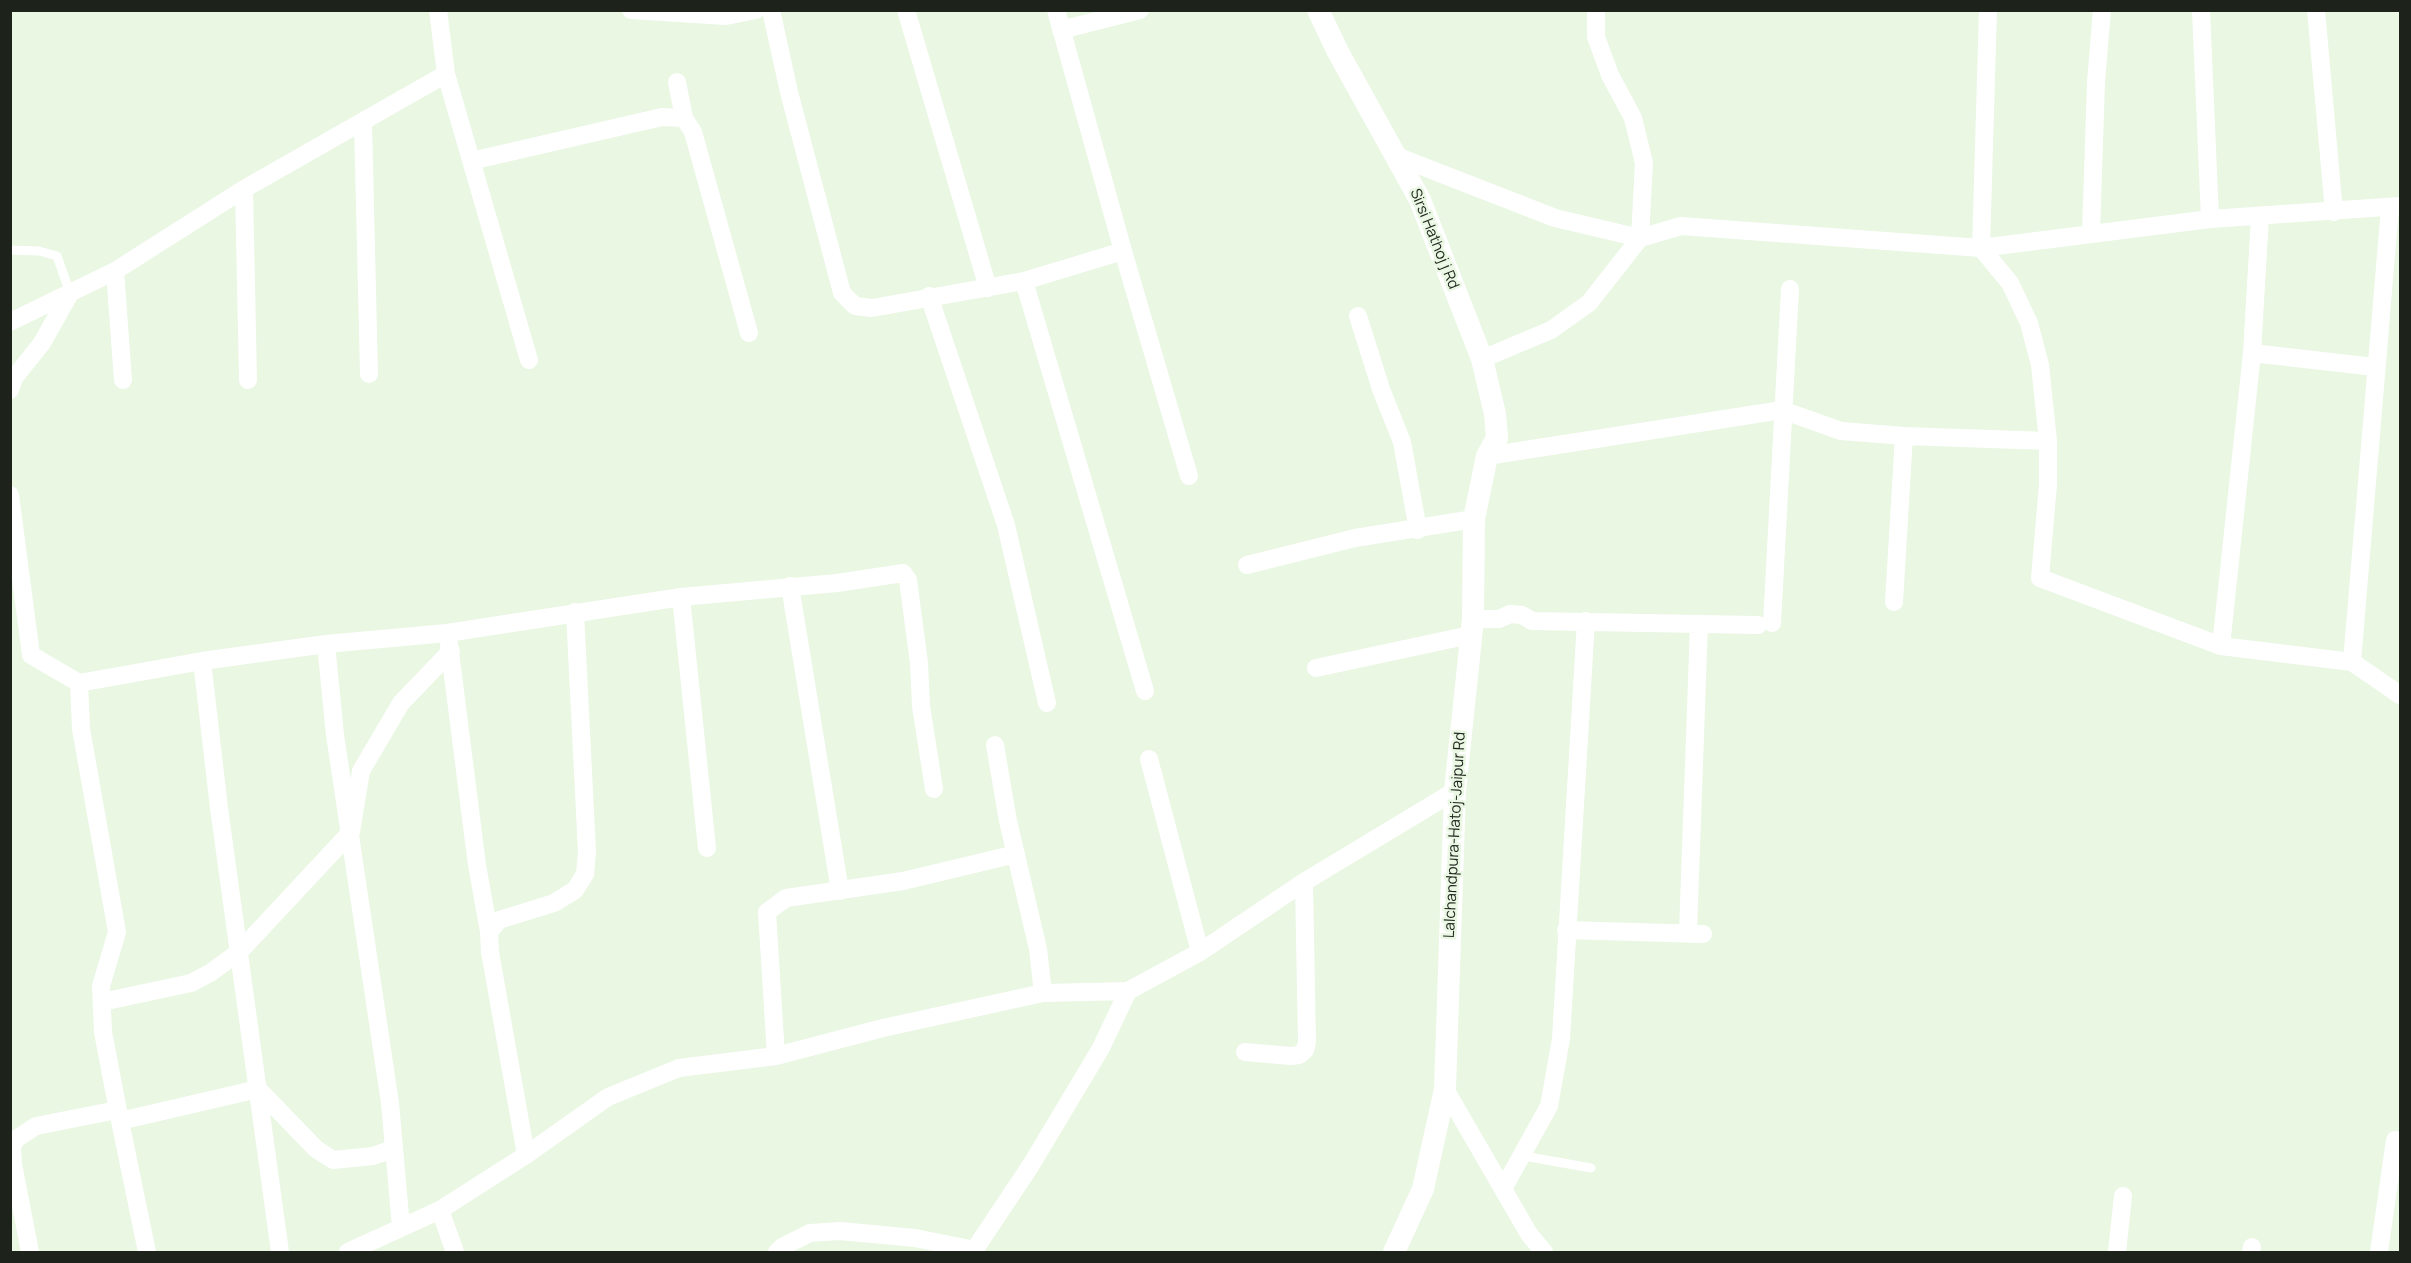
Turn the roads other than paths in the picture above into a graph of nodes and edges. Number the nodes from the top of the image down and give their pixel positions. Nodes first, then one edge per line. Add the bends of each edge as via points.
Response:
1 (438, 10) edge
2 (631, 10) edge
3 (756, 10) edge
4 (771, 10) edge
5 (906, 10) edge
6 (1056, 10) edge
7 (1140, 10) edge
8 (1317, 10) edge
9 (1596, 10) edge
10 (1988, 10) edge
11 (2102, 10) edge
12 (2201, 10) edge
13 (2316, 10) edge
14 (1061, 30) junction
15 (446, 74) junction
16 (677, 82) dead end
17 (684, 118) junction
18 (363, 123) junction
19 (1396, 156) junction
20 (471, 160) junction
21 (244, 189) junction
22 (2395, 207) edge
23 (2334, 212) junction
24 (2260, 217) junction
25 (2210, 219) junction
26 (2091, 233) junction
27 (1640, 238) junction
28 (1981, 248) junction
29 (10, 250) edge
30 (1123, 251) junction
31 (115, 271) junction
32 (1024, 281) junction
33 (988, 288) junction
34 (1790, 289) dead end
35 (70, 292) junction
36 (929, 296) junction
37 (1358, 316) dead end
38 (10, 322) edge
39 (749, 333) dead end
40 (2252, 353) junction
41 (1482, 359) junction
42 (529, 360) dead end
43 (2375, 367) junction
44 (369, 374) dead end
45 (123, 380) dead end
46 (248, 380) dead end
47 (10, 390) edge
48 (1782, 410) junction
49 (1495, 414) joint
50 (1904, 436) junction
51 (2048, 441) junction
52 (1487, 456) junction
53 (1189, 476) dead end
54 (10, 495) edge
55 (1474, 519) junction
56 (1418, 530) junction
57 (1247, 565) dead end
58 (790, 586) junction
59 (681, 597) junction
60 (1894, 602) dead end
61 (575, 612) junction
62 (1586, 621) junction
63 (1699, 624) junction
64 (1472, 627) junction
65 (449, 642) junction
66 (326, 644) junction
67 (2221, 645) junction
68 (202, 661) junction
69 (2352, 662) junction
70 (1316, 668) dead end
71 (79, 683) junction
72 (1145, 691) dead end
73 (2400, 695) edge
74 (1047, 703) dead end
75 (995, 745) dead end
76 (1149, 759) dead end
77 (934, 789) dead end
78 (1455, 790) junction
79 (351, 832) junction
80 (707, 848) dead end
81 (1016, 854) junction
82 (1304, 882) junction
83 (840, 891) junction
84 (1566, 930) junction
85 (489, 932) junction
86 (239, 952) junction
87 (1200, 952) junction
88 (1128, 991) junction
89 (1043, 993) junction
90 (102, 1002) junction
91 (1245, 1052) dead end
92 (776, 1056) junction
93 (258, 1089) junction
94 (1445, 1089) junction
95 (119, 1116) junction
96 (2400, 1141) edge
97 (393, 1149) junction
98 (526, 1155) junction
99 (1524, 1156) junction
100 (12, 1165) edge
101 (1591, 1168) dead end
102 (1503, 1189) junction
103 (2123, 1196) dead end
104 (440, 1210) junction
105 (400, 1227) junction
106 (974, 1251) edge
107 (30, 1252) edge
108 (147, 1252) edge
109 (280, 1252) edge
110 (348, 1252) edge
111 (455, 1252) edge
112 (777, 1252) edge
113 (1394, 1252) edge
114 (1544, 1252) edge
115 (2117, 1252) edge
116 (2379, 1252) edge

1 - 15 street
2 - 3 street via 726,16
4 - 36 street via 842,292 855,306 872,308
5 - 33 street
6 - 14 street
7 - 14 street
8 - 19 street, Sirsi Hathoj j Rd
9 - 27 street via 1596,37 1610,75 1633,118 1644,162
10 - 28 street
11 - 26 street
12 - 25 street
13 - 23 street
14 - 30 street
15 - 18 street
15 - 20 street
16 - 17 street
17 - 20 street via 662,117
17 - 39 street via 693,132
18 - 21 street
18 - 44 street
19 - 27 street via 1555,218
19 - 41 street, Sirsi Hathoj j Rd via 1420,200
20 - 42 street
21 - 31 street
21 - 46 street
22 - 23 street
22 - 43 street
23 - 24 street
24 - 25 street
24 - 40 street
25 - 26 street
26 - 28 street
27 - 28 street via 1681,226
27 - 41 street via 1589,303 1551,330
28 - 51 street via 2010,283 2029,322 2040,365
29 - 35 lane via 57,256
30 - 32 street
30 - 53 street
31 - 35 street
31 - 45 street
32 - 33 street
32 - 72 street
33 - 36 street
34 - 48 street
35 - 38 street
35 - 47 street
36 - 74 street via 1006,525
37 - 56 street via 1402,442
40 - 43 street
40 - 67 street
41 - 49 street, Sirsi Hathoj j Rd
43 - 69 street
48 - 50 street via 1841,431
48 - 52 street
48 - 63 street via 1778,544 1765,624
49 - 52 street, Lalchandpura-Hatoj-Jaipur Rd via 1497,438
50 - 51 street
50 - 60 street
51 - 67 street via 2040,578
52 - 55 street, Lalchandpura-Hatoj-Jaipur Rd
54 - 71 street via 31,655
55 - 56 street
55 - 64 street, Lalchandpura-Hatoj-Jaipur Rd
56 - 57 street via 1355,538
58 - 59 street
58 - 77 street via 895,573 903,573 908,580
58 - 83 street
59 - 61 street
59 - 80 street
61 - 65 street
61 - 85 street via 585,874 574,890 554,903 499,920
62 - 63 street
62 - 64 street via 1532,621 1510,614
62 - 84 street
63 - 84 street via 1696,933
64 - 70 street
64 - 78 street, Lalchandpura-Hatoj-Jaipur Rd
65 - 66 street
65 - 79 street via 401,703 361,771
65 - 85 street
66 - 68 street
66 - 79 street via 335,735
67 - 69 street
68 - 71 street
68 - 86 street
69 - 73 street
71 - 90 street via 81,729 117,932 101,986
75 - 81 street
76 - 87 street
78 - 82 street
78 - 94 street, Lalchandpura-Hatoj-Jaipur Rd
79 - 86 street
79 - 97 street via 390,1103
81 - 83 street via 903,881
81 - 89 street via 1038,949
82 - 87 street
82 - 91 street via 1305,1050 1291,1056
83 - 92 street via 786,898 767,912
84 - 99 street via 1559,1050 1549,1106
85 - 98 street
86 - 90 street via 190,983
86 - 93 street
87 - 88 street
88 - 89 street
88 - 106 street via 1101,1048
89 - 92 street
90 - 95 street via 103,1032
92 - 98 street via 679,1068 608,1097
93 - 95 street
93 - 97 street via 316,1149 333,1160 373,1156
93 - 109 street
94 - 102 street
94 - 113 street, Lalchandpura-Hatoj-Jaipur Rd via 1423,1189
95 - 100 street via 36,1126 24,1132 12,1147
95 - 108 street
96 - 116 street via 2395,1140
97 - 105 street
98 - 104 street
99 - 101 lane
99 - 102 street
100 - 107 street
102 - 114 street
103 - 115 street
104 - 105 street
104 - 111 street
105 - 110 street
106 - 112 street via 915,1238 840,1231 810,1233

